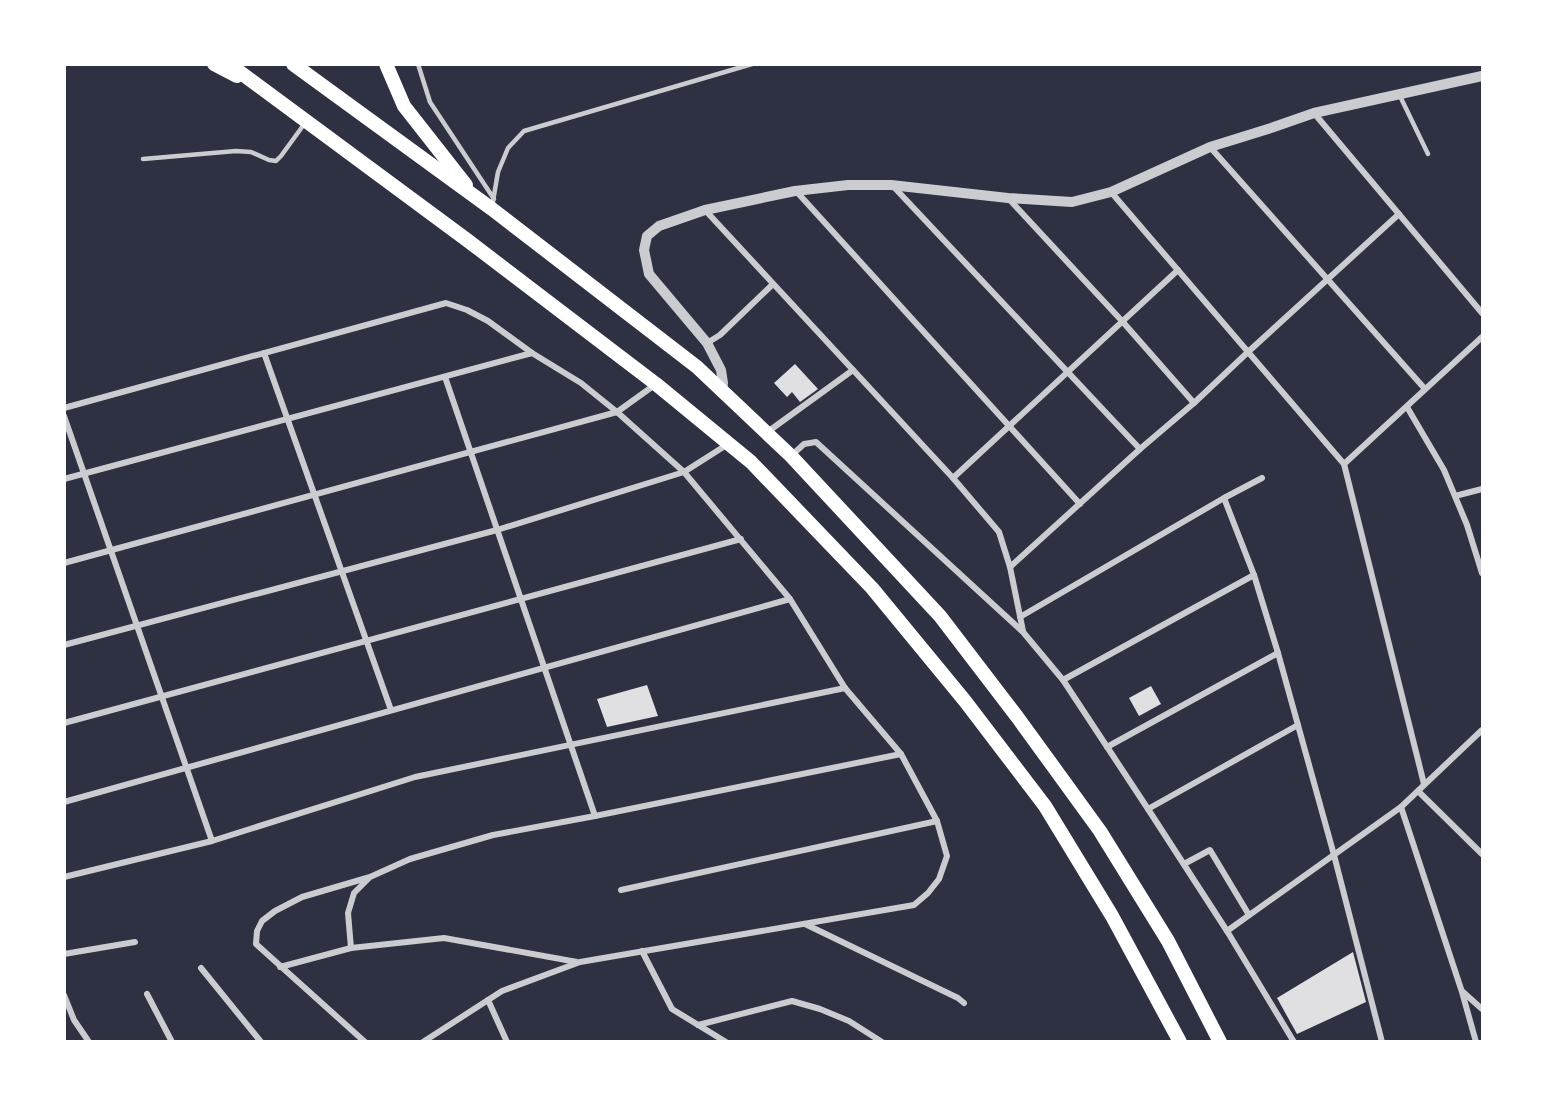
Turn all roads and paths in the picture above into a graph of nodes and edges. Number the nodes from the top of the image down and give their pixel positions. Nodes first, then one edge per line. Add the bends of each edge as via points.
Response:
1 (214, 64) edge
2 (229, 64) edge
3 (293, 64) edge
4 (386, 64) edge
5 (418, 64) edge
6 (752, 64) edge
7 (1482, 76) edge
8 (264, 89) junction
9 (1399, 94) junction
10 (1314, 113) junction
11 (306, 121) junction
12 (1210, 147) junction
13 (1428, 154) dead end
14 (143, 159) dead end
15 (891, 185) junction
16 (795, 191) junction
17 (1111, 192) junction
18 (477, 198) junction
19 (1008, 198) junction
20 (493, 204) junction
21 (705, 210) junction
22 (1400, 214) junction
23 (1178, 270) junction
24 (1328, 279) junction
25 (773, 284) junction
26 (1482, 313) edge
27 (1122, 321) junction
28 (1482, 337) edge
29 (707, 343) junction
30 (1248, 352) junction
31 (264, 353) junction
32 (532, 353) junction
33 (853, 370) junction
34 (1067, 372) junction
35 (445, 377) junction
36 (656, 384) junction
37 (1425, 390) junction
38 (722, 391) junction
39 (1194, 403) junction
40 (1407, 406) junction
41 (64, 408) edge
42 (617, 412) junction
43 (64, 416) edge
44 (288, 419) junction
45 (1009, 426) junction
46 (766, 433) junction
47 (729, 444) junction
48 (1140, 450) junction
49 (470, 452) junction
50 (791, 456) junction
51 (1344, 464) junction
52 (684, 472) junction
53 (84, 474) junction
54 (953, 478) junction
55 (1262, 478) dead end
56 (64, 479) edge
57 (1482, 489) edge
58 (314, 494) junction
59 (1455, 496) junction
60 (1224, 498) junction
61 (1080, 504) junction
62 (497, 530) junction
63 (741, 539) junction
64 (111, 550) junction
65 (64, 563) edge
66 (1010, 567) junction
67 (341, 572) junction
68 (1482, 573) edge
69 (1254, 575) junction
70 (520, 598) junction
71 (790, 598) junction
72 (1020, 617) junction
73 (137, 626) junction
74 (1023, 632) junction
75 (366, 640) junction
76 (64, 645) edge
77 (1278, 653) junction
78 (544, 667) junction
79 (1063, 680) junction
80 (846, 687) junction
81 (161, 696) junction
82 (391, 710) junction
83 (64, 723) edge
84 (1298, 724) junction
85 (1482, 730) edge
86 (571, 745) junction
87 (1107, 747) junction
88 (901, 754) junction
89 (186, 768) junction
90 (1424, 784) junction
91 (1418, 791) junction
92 (64, 802) edge
93 (1401, 807) junction
94 (1148, 809) junction
95 (595, 816) junction
96 (937, 821) junction
97 (212, 841) junction
98 (1482, 854) edge
99 (1334, 855) junction
100 (1184, 864) junction
101 (64, 877) edge
102 (370, 877) junction
103 (621, 890) dead end
104 (1249, 915) junction
105 (805, 923) junction
106 (1227, 931) junction
107 (135, 942) dead end
108 (351, 948) junction
109 (642, 951) junction
110 (64, 954) edge
111 (580, 962) junction
112 (280, 967) junction
113 (201, 968) dead end
114 (1462, 992) junction
115 (147, 994) dead end
116 (64, 995) edge
117 (488, 999) junction
118 (964, 1003) dead end
119 (1482, 1009) edge
120 (74, 1020) junction
121 (64, 1023) edge
122 (698, 1024) junction
123 (89, 1041) edge
124 (172, 1041) edge
125 (261, 1041) edge
126 (365, 1041) edge
127 (423, 1041) edge
128 (507, 1041) edge
129 (726, 1041) edge
130 (882, 1041) edge
131 (1180, 1041) edge
132 (1220, 1041) edge
133 (1294, 1041) edge
134 (1382, 1041) edge
135 (1476, 1041) edge

1 - 8 highway
2 - 8 highway
3 - 18 highway
4 - 18 highway via 404,106
5 - 20 lane via 430,102
6 - 20 lane via 524,131 508,148 498,172
7 - 9 street
8 - 11 highway
9 - 10 street
9 - 13 lane
10 - 12 street
10 - 22 street
11 - 14 lane via 276,160 236,151
11 - 36 highway
12 - 17 street
12 - 24 street
15 - 16 street
15 - 19 street
15 - 34 street
16 - 21 street
16 - 45 street
17 - 19 street via 1072,202
17 - 23 street
18 - 20 highway
19 - 27 street
20 - 38 highway
21 - 25 street
21 - 29 street via 659,226 647,236 644,250 649,273
22 - 24 street
22 - 26 street
23 - 27 street
23 - 30 street
24 - 30 street
24 - 37 street
25 - 29 street
25 - 33 street
27 - 34 street
27 - 39 street
28 - 37 street
29 - 38 street via 722,370
30 - 39 street
30 - 51 street
31 - 32 street via 446,303 488,321
31 - 41 street
31 - 44 street
32 - 35 street
32 - 42 street via 581,382
33 - 46 street
33 - 54 street
34 - 45 street
34 - 48 street
35 - 44 street
35 - 49 street
36 - 42 street
36 - 47 highway
37 - 40 street
38 - 46 highway
39 - 48 street
40 - 51 street
40 - 59 street
42 - 49 street
42 - 52 street
43 - 53 street
44 - 53 street
44 - 58 street
45 - 54 street
45 - 61 street
46 - 50 highway
47 - 52 street
47 - 131 highway via 872,588 1045,806 1112,916
48 - 61 street
49 - 58 street
49 - 62 street
50 - 74 street via 804,444 816,442
50 - 132 highway via 940,616 1018,718 1100,831 1168,941
51 - 90 street
52 - 62 street
52 - 63 street
53 - 56 street
53 - 64 street
54 - 66 street via 999,532
55 - 60 street
57 - 59 street
58 - 64 street
58 - 67 street
59 - 68 street
60 - 69 street
60 - 72 street
61 - 66 street
62 - 67 street
62 - 70 street
63 - 70 street
63 - 71 street
64 - 65 street
64 - 73 street
66 - 72 street
67 - 73 street
67 - 75 street
69 - 77 street
69 - 79 street
70 - 75 street
70 - 78 street
71 - 78 street
71 - 80 street
72 - 74 street
73 - 76 street
73 - 81 street
74 - 79 street
75 - 81 street
75 - 82 street
77 - 84 street
77 - 87 street
78 - 82 street
78 - 86 street
79 - 87 street
80 - 86 street
80 - 88 street
81 - 83 street
81 - 89 street
82 - 89 street
84 - 94 street
84 - 99 street
85 - 90 street
86 - 95 street
86 - 97 street via 415,777
87 - 94 street
88 - 95 street
88 - 96 street
89 - 92 street
89 - 97 street
90 - 91 street
91 - 93 street
91 - 98 street
93 - 99 street
93 - 114 street
94 - 100 street
95 - 102 street via 493,835 410,859
96 - 103 street
96 - 105 street via 947,856 939,879 914,905
97 - 101 street
99 - 104 street
99 - 134 street
100 - 104 street via 1210,850
100 - 106 street
102 - 108 street via 354,893 348,913
102 - 112 street via 302,897 262,921 256,944
104 - 106 street
105 - 109 street
105 - 118 street
106 - 133 street
107 - 110 street
108 - 111 street via 444,938
108 - 112 street
109 - 111 street
109 - 122 street via 672,1009
111 - 117 street
112 - 126 street
113 - 125 street
114 - 119 street
114 - 135 street
115 - 124 street
116 - 120 street
117 - 127 street
117 - 128 street
120 - 121 street
120 - 123 street
122 - 129 street
122 - 130 street via 792,1002 839,1017

